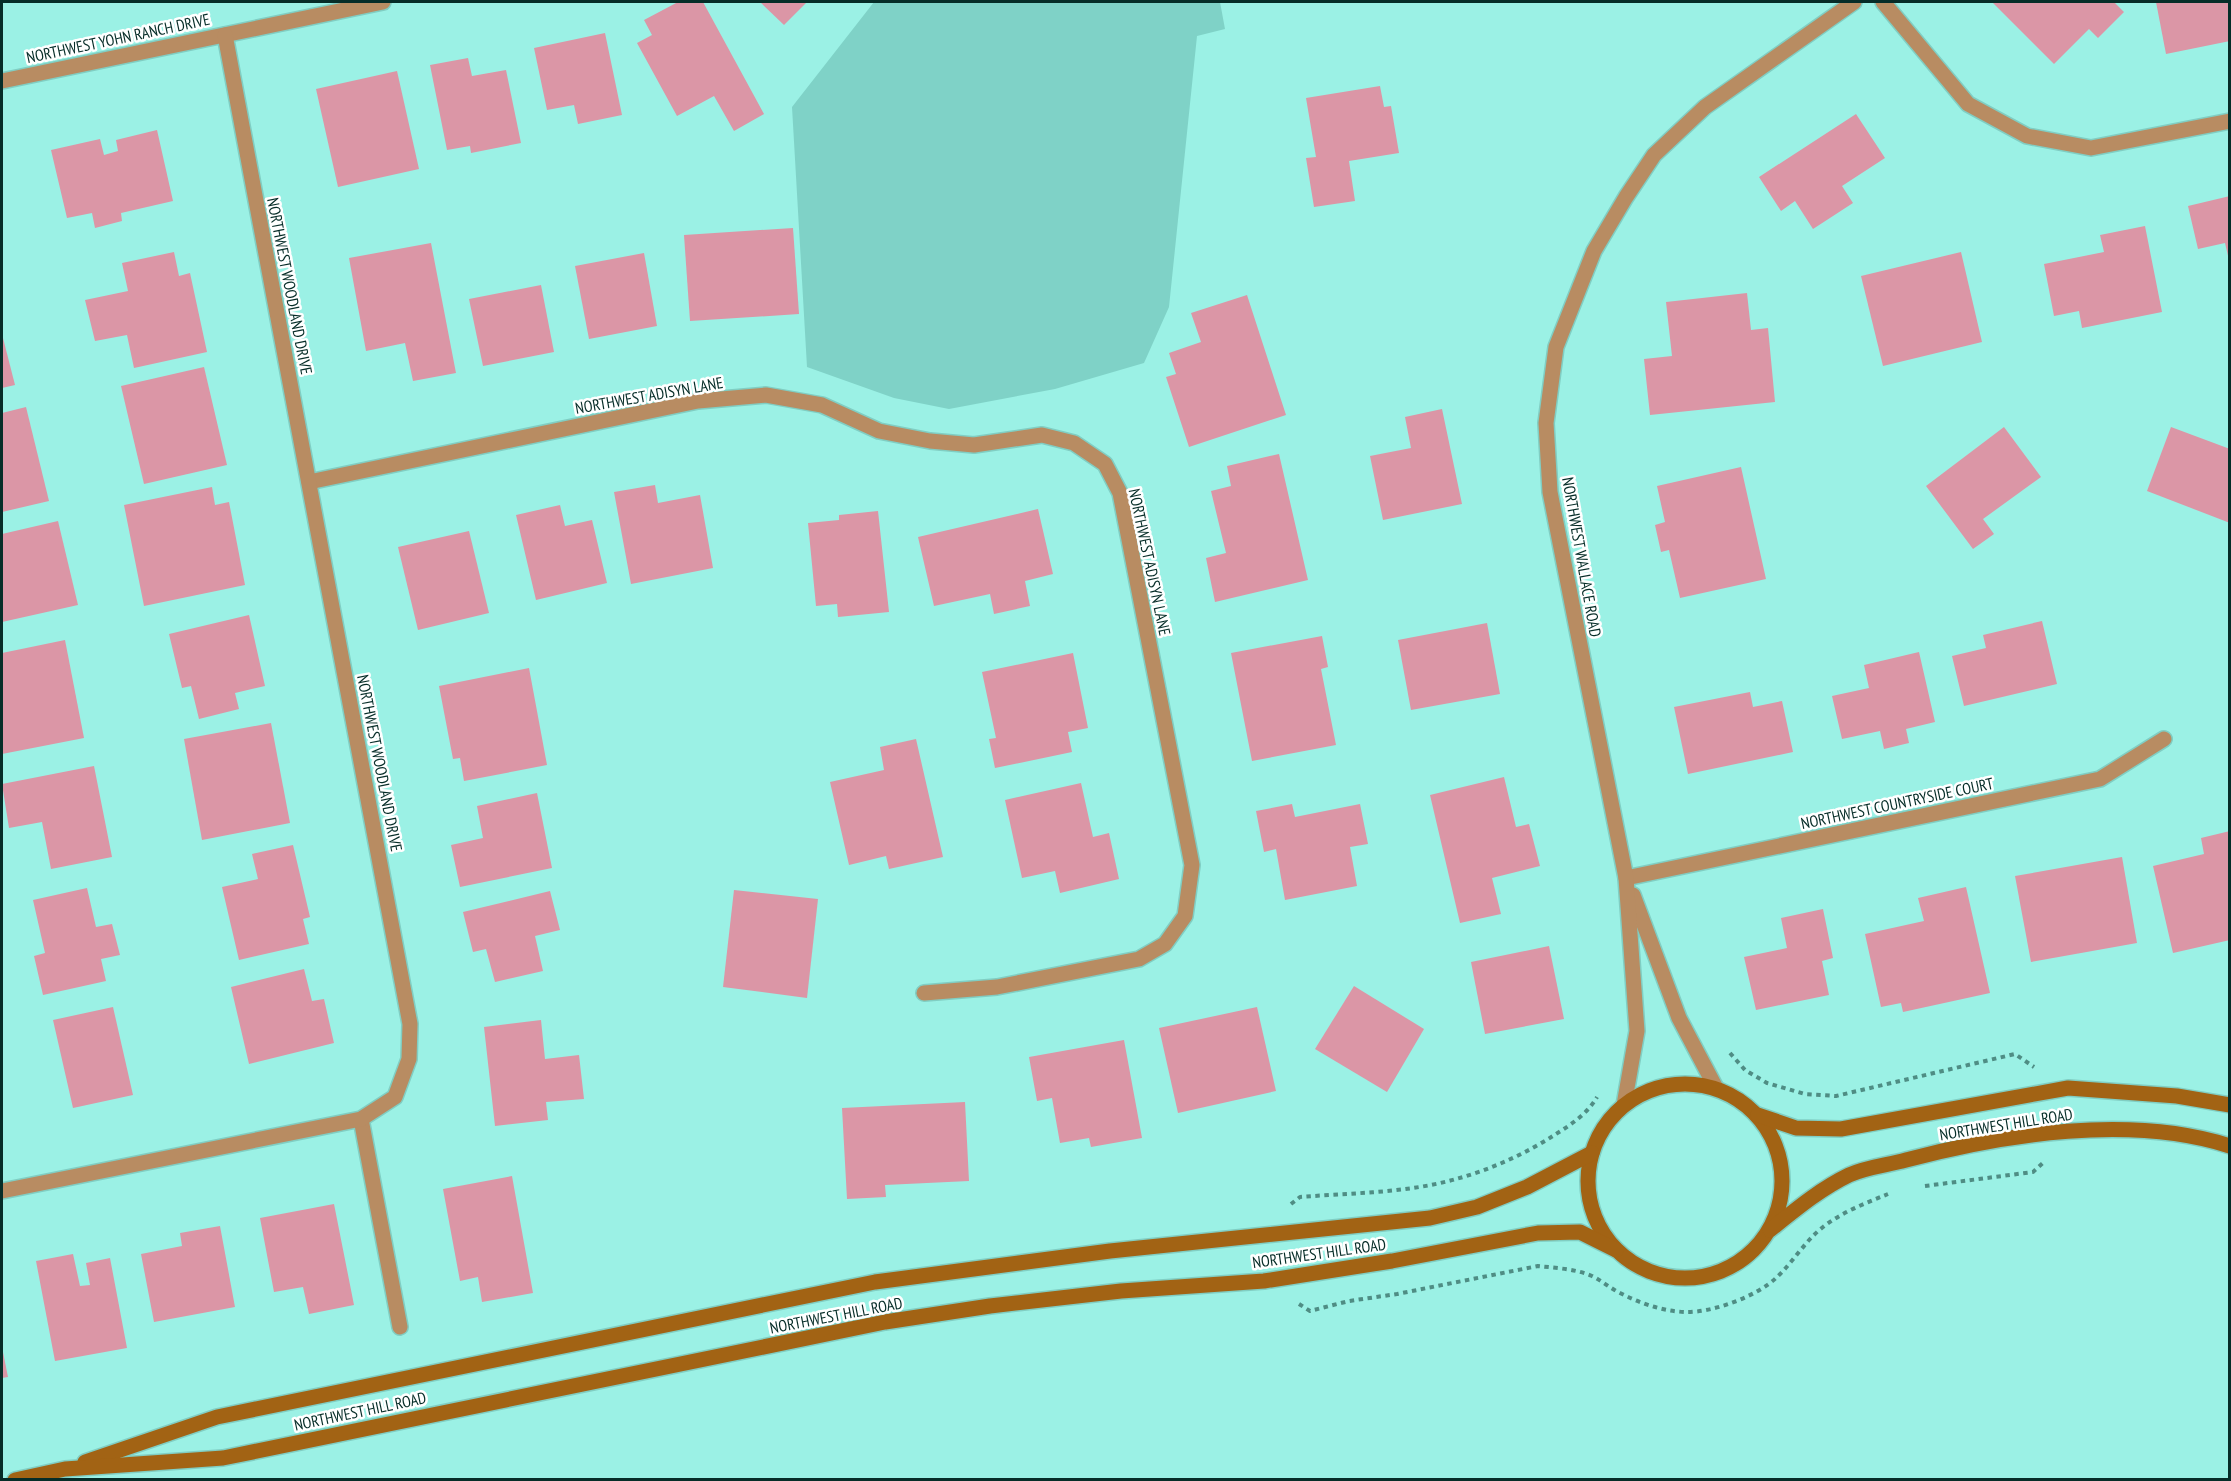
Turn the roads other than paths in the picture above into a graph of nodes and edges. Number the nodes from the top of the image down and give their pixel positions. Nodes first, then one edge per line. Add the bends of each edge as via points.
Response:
1 (383, 2) edge
2 (1854, 2) edge
3 (1883, 2) edge
4 (225, 35) junction
5 (2, 81) edge
6 (2229, 121) edge
7 (309, 482) junction
8 (2164, 739) dead end
9 (1626, 878) junction
10 (924, 993) dead end
11 (1716, 1089) junction
12 (1624, 1105) junction
13 (2229, 1106) edge
14 (1758, 1116) junction
15 (361, 1119) junction
16 (2229, 1146) edge
17 (1592, 1154) junction
18 (2, 1190) edge
19 (1770, 1230) junction
20 (1616, 1250) junction
21 (400, 1327) dead end
22 (65, 1474) edge
23 (15, 1479) edge

1 - 4 street, NORTHWEST YOHN RANCH DRIVE
2 - 9 street, NORTHWEST WALLACE ROAD via 1705,107 1654,156 1594,251 1556,347 1546,423 1550,492
3 - 6 street via 1968,104 2027,136 2091,148
4 - 5 street, NORTHWEST YOHN RANCH DRIVE
4 - 7 street, NORTHWEST WOODLAND DRIVE
7 - 10 street, NORTHWEST ADISYN LANE via 698,400 766,395 822,405 879,431 930,441 974,445 1042,435 1074,443 1105,464 1120,493 1192,865 1185,916 1166,944 1138,959 998,987
7 - 15 street, NORTHWEST WOODLAND DRIVE via 410,1024 409,1059 395,1097
8 - 9 street, NORTHWEST COUNTRYSIDE COURT via 2100,779
9 - 11 street, NORTHWEST WALLACE ROAD via 1678,1018
9 - 12 street, NORTHWEST WALLACE ROAD via 1637,1031
11 - 12 main road via 1684,1083 1653,1089
11 - 14 main road via 1739,1099
12 - 17 main road via 1605,1127
13 - 14 main road, NORTHWEST HILL ROAD via 2177,1096 2068,1088 1841,1129 1796,1128
14 - 19 main road via 1774,1141 1782,1171 1780,1202
15 - 18 street, NORTHWEST WOODLAND DRIVE
15 - 21 street
16 - 19 main road, NORTHWEST HILL ROAD via 2166,1131 2077,1130 1963,1145 1850,1174
17 - 20 main road via 1588,1179 1591,1204 1600,1229
17 - 22 main road, NORTHWEST HILL ROAD via 1477,1207 1430,1218 1087,1254 875,1282 217,1417
19 - 20 main road via 1751,1253 1726,1270 1698,1278 1668,1277 1640,1267
20 - 22 main road, NORTHWEST HILL ROAD via 1580,1232 1538,1233 1264,1281 1110,1292 990,1306 885,1322 223,1458
22 - 23 main road, NORTHWEST HILL ROAD

